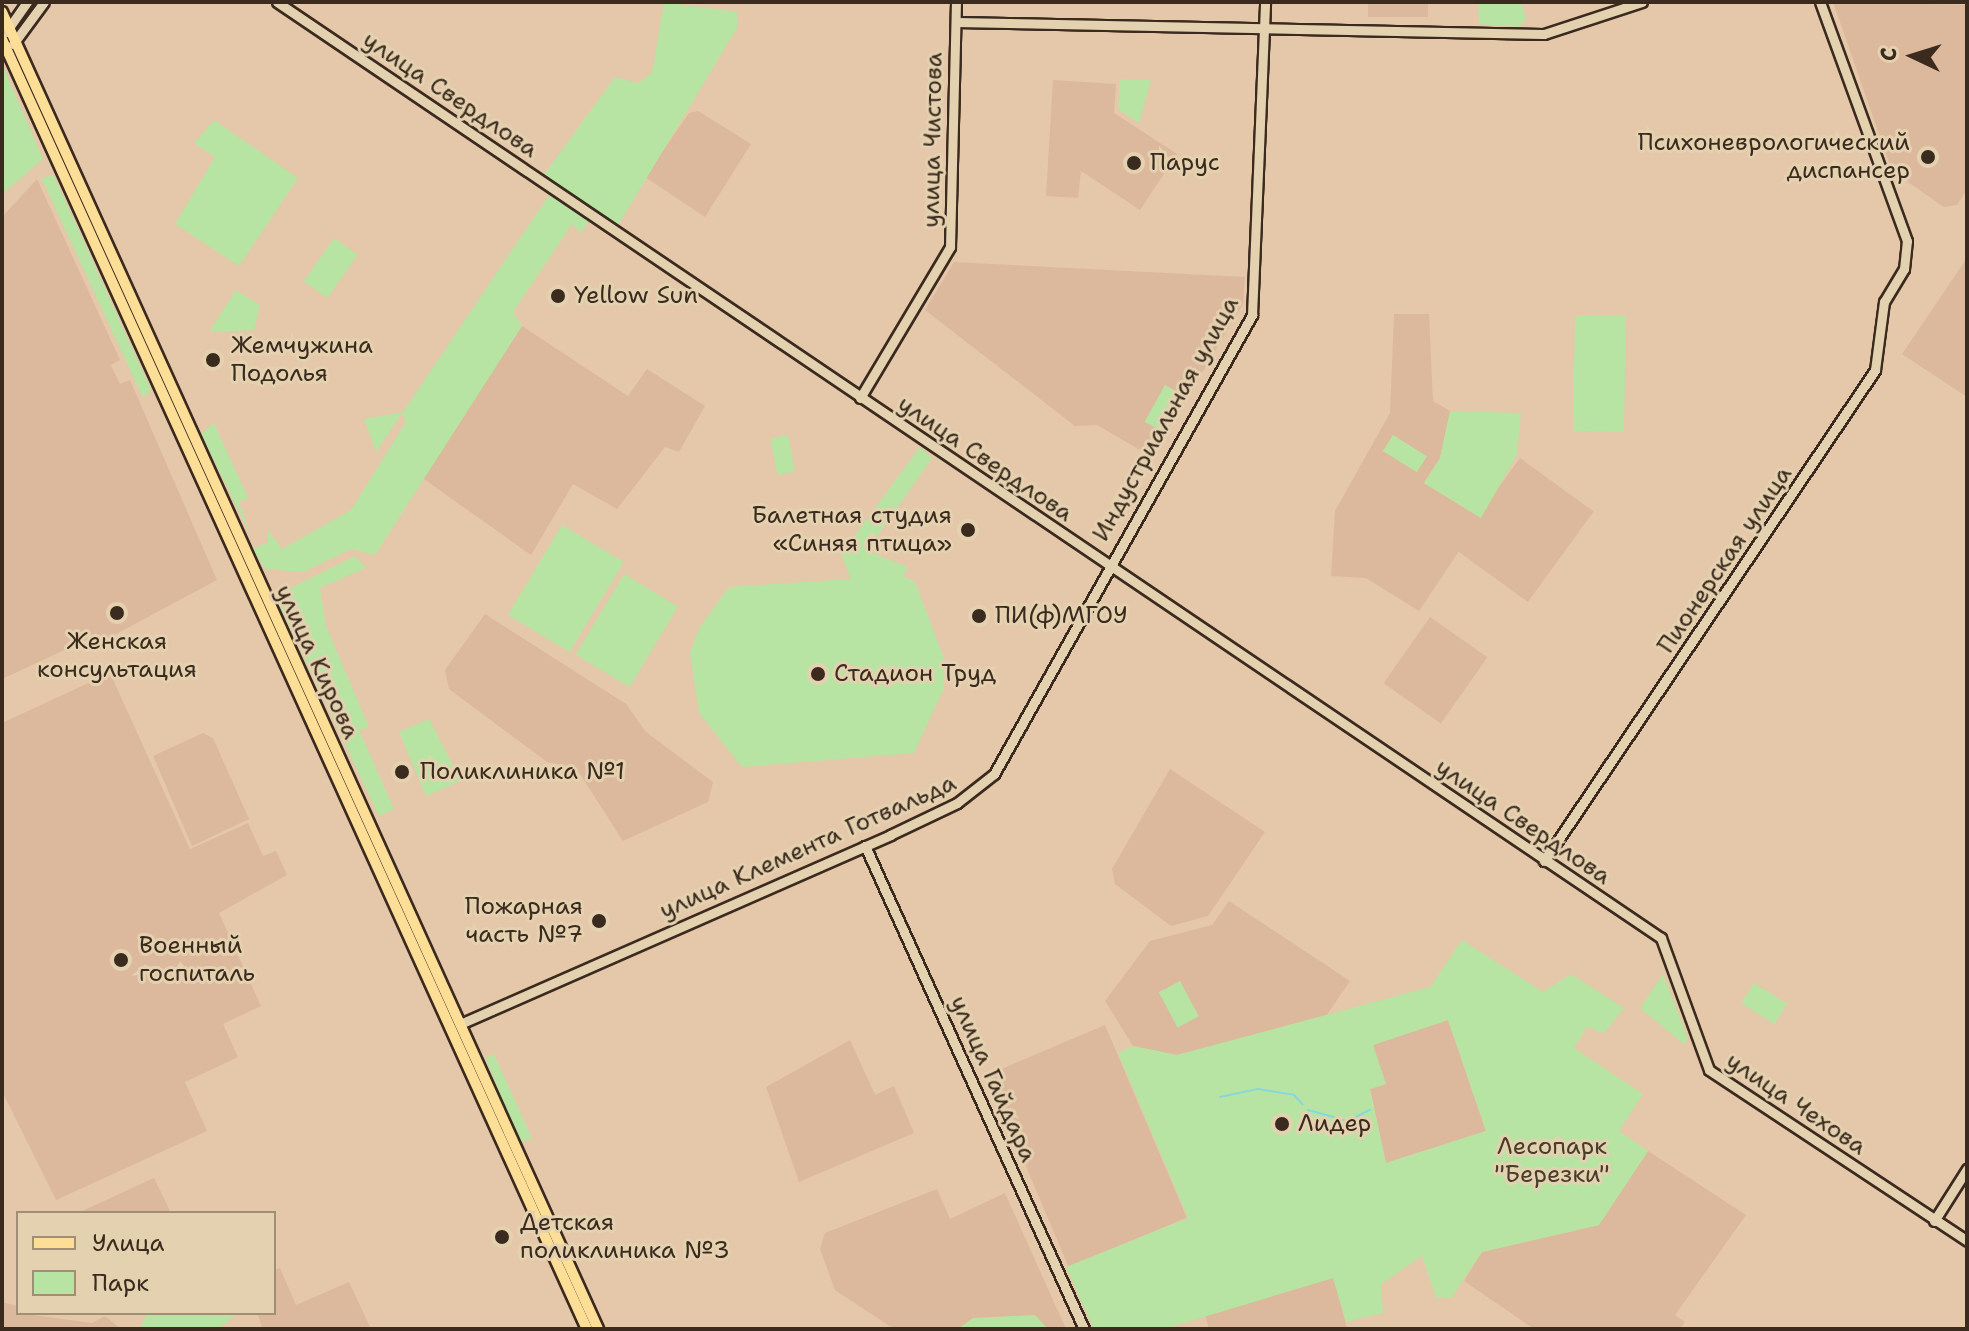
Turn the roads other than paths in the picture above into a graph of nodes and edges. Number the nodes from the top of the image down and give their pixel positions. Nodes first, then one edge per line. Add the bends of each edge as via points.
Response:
1 (27, 2) edge
2 (44, 2) edge
3 (277, 2) edge
4 (956, 2) edge
5 (1265, 2) edge
6 (1642, 2) edge
7 (1820, 2) edge
8 (2, 12) edge
9 (956, 22) junction
10 (9, 27) junction
11 (1265, 27) junction
12 (7, 42) edge
13 (63, 149) junction
14 (54, 156) junction
15 (120, 290) junction
16 (167, 395) junction
17 (860, 398) junction
18 (1107, 567) junction
19 (865, 846) junction
20 (1544, 861) junction
21 (1668, 951) joint
22 (460, 1024) junction
23 (1967, 1169) edge
24 (1934, 1221) junction
25 (1967, 1241) edge
26 (587, 1329) edge
27 (598, 1329) edge
28 (1084, 1329) edge

1 - 10 street
2 - 12 street
3 - 17 street, улица Свердлова
4 - 9 street, улица Чистова
5 - 11 street, Индустриальная улица
6 - 11 street via 1544,34
7 - 20 street, Пионерская улица via 1907,241 1904,269 1884,302 1873,376
8 - 10 main road, улица Кирова
9 - 11 street
9 - 17 street, улица Чистова via 950,247
10 - 12 main road, улица Кирова
11 - 18 street, Индустриальная улица via 1252,315
12 - 13 main road, улица Кирова
12 - 14 main road, улица Кирова
13 - 14 main road
13 - 15 main road, улица Кирова
14 - 15 main road, улица Кирова
15 - 16 main road, улица Кирова
16 - 22 main road, улица Кирова
16 - 26 main road, улица Кирова
17 - 18 street, улица Свердлова
18 - 19 street, улица Клемента Готвальда via 994,774 957,803
18 - 20 street, улица Свердлова
19 - 22 street, улица Клемента Готвальда
19 - 28 street, улица Гайдара
20 - 21 street, улица Свердлова via 1661,938
21 - 24 street, улица Чехова via 1709,1070
22 - 27 main road, улица Кирова
23 - 24 street
24 - 25 street, улица Чехова

